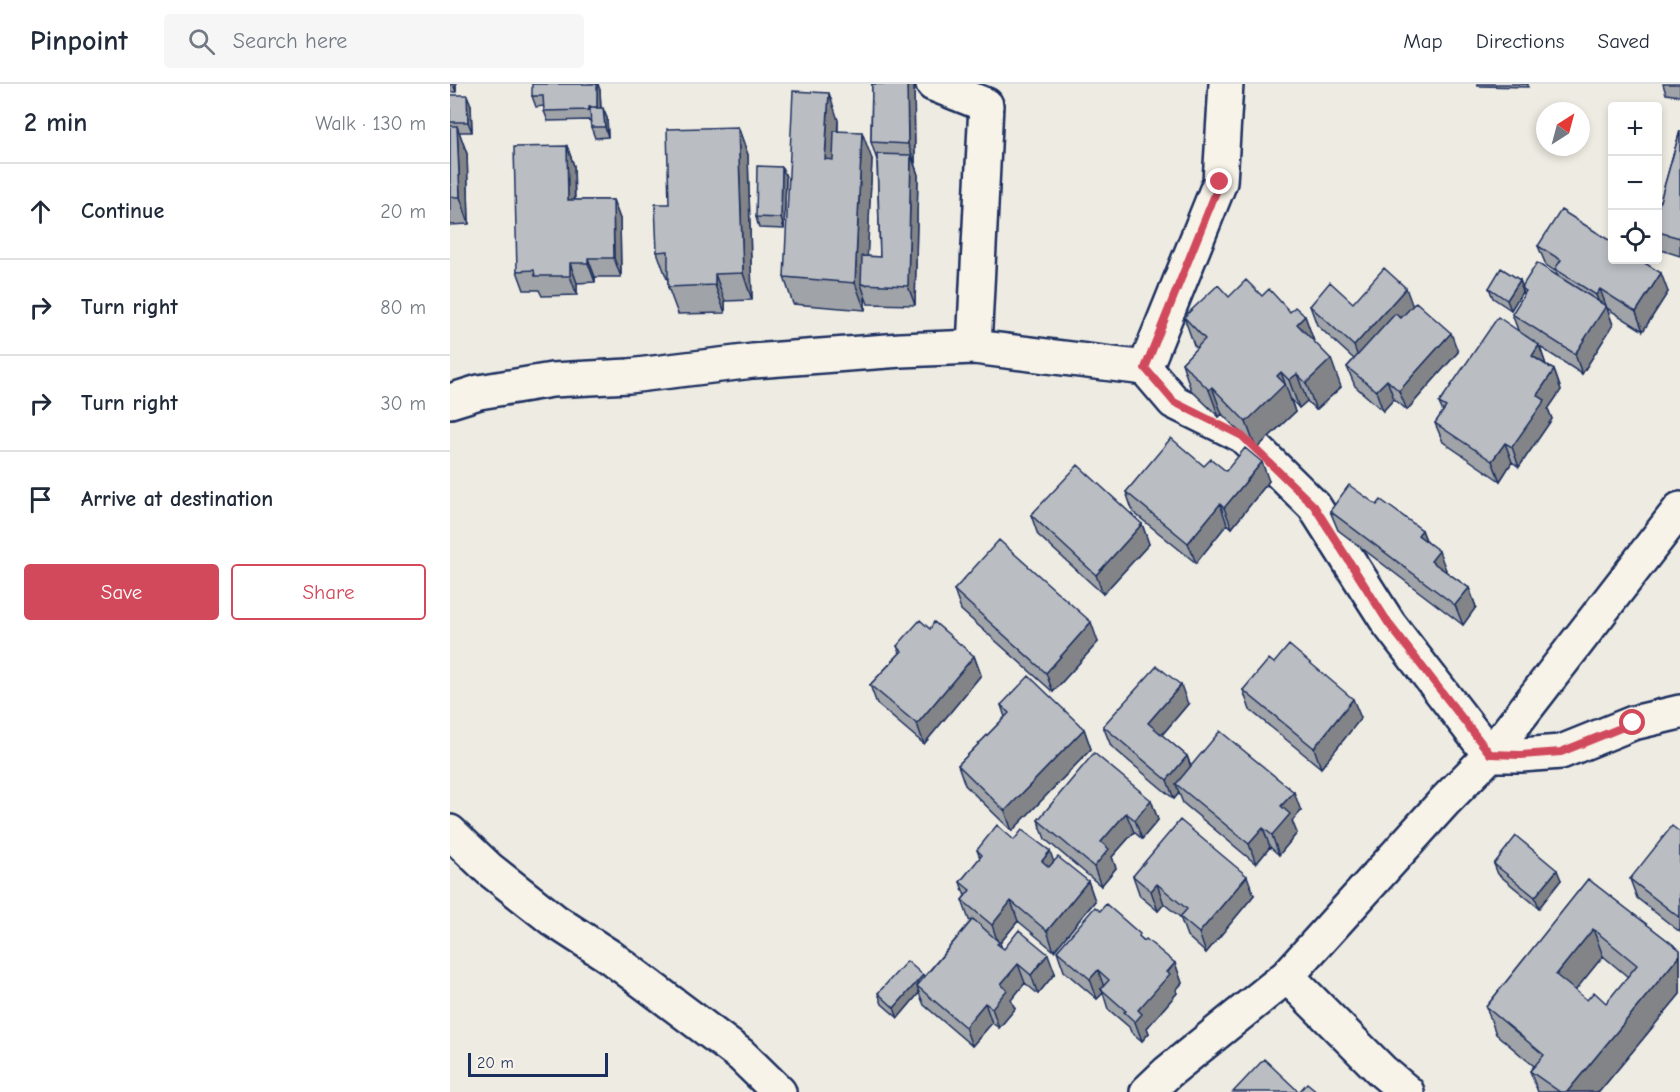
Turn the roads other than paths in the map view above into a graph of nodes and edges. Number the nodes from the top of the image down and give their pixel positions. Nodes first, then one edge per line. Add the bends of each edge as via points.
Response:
1 (933, 84) edge
2 (1226, 84) edge
3 (974, 347) junction
4 (1145, 368) junction
5 (450, 401) edge
6 (1680, 509) edge
7 (1680, 711) edge
8 (1490, 754) junction
9 (450, 832) edge
10 (1287, 976) junction
11 (778, 1092) edge
12 (1147, 1092) edge
13 (1407, 1092) edge

1 - 3 street via 986,105
2 - 4 street via 1220,182
3 - 4 street
3 - 5 street via 799,357 629,376 552,380
4 - 8 street via 1174,402 1242,436 1314,506 1389,624
6 - 8 street
7 - 8 street via 1633,723 1561,752
8 - 10 street
9 - 11 street via 489,869 555,921 741,1055
10 - 12 street
10 - 13 street

